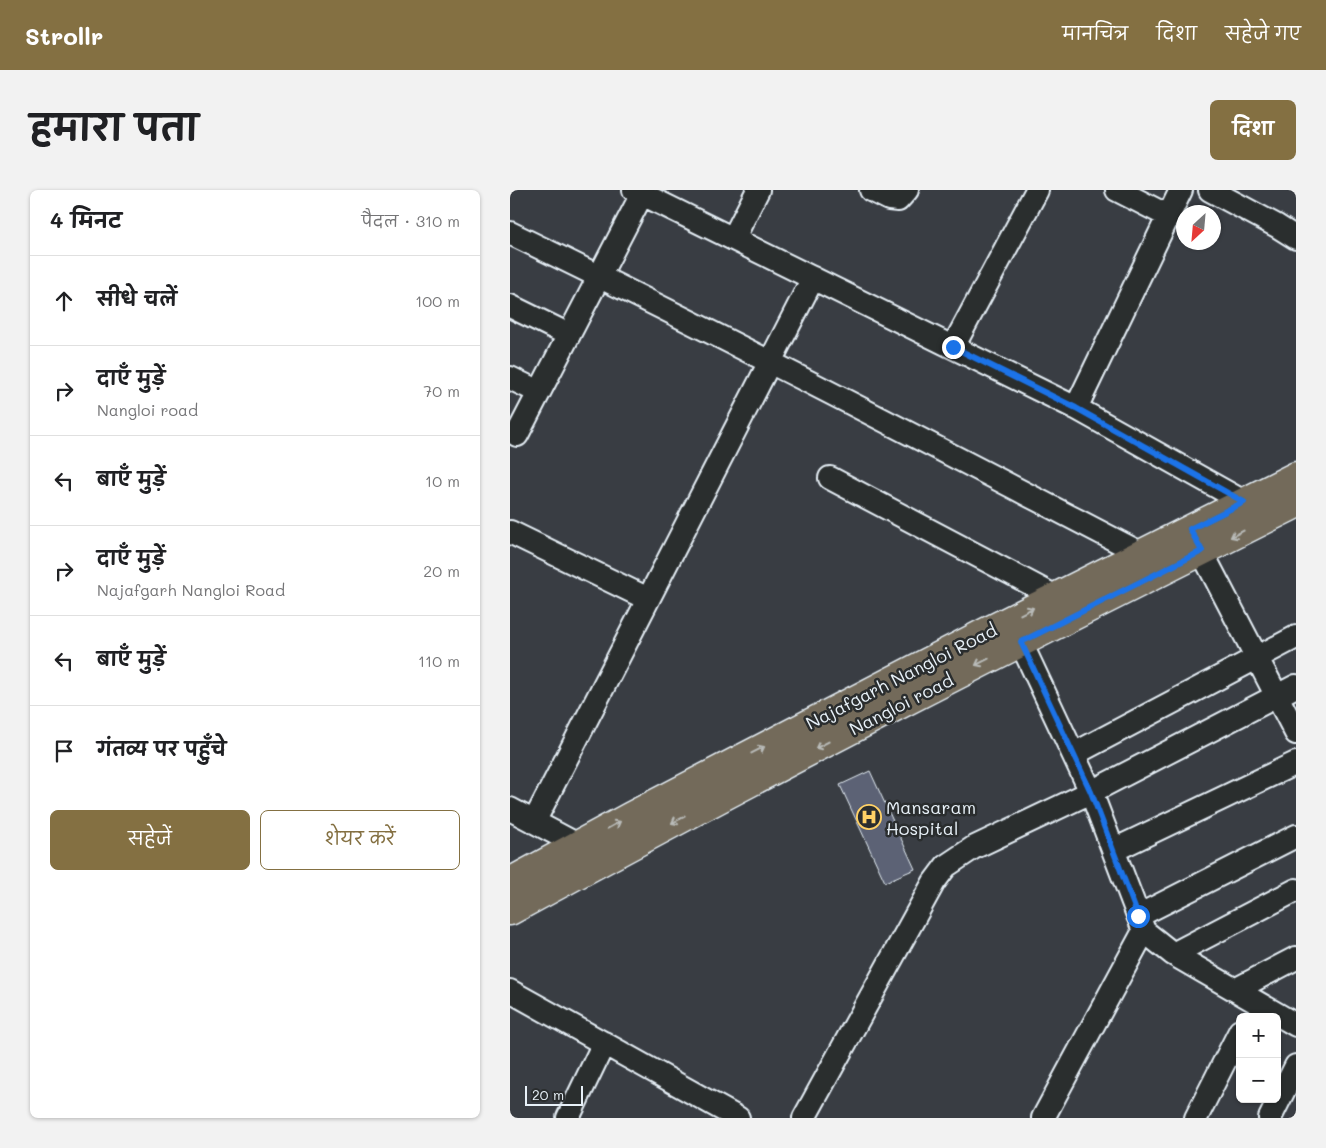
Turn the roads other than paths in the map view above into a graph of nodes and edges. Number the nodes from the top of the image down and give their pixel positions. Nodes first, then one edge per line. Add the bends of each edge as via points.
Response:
1 (758, 190) edge
2 (871, 190) edge
3 (907, 190) edge
4 (1037, 190) edge
5 (1117, 190) edge
6 (1181, 190) edge
7 (1210, 190) edge
8 (638, 192) edge
9 (1168, 216) junction
10 (510, 233) edge
11 (1296, 238) edge
12 (734, 239) junction
13 (600, 276) junction
14 (812, 278) junction
15 (510, 306) edge
16 (568, 336) junction
17 (953, 347) junction
18 (768, 362) junction
19 (510, 378) edge
20 (539, 392) junction
21 (1076, 408) junction
22 (517, 434) dead end
23 (1296, 476) edge
24 (830, 478) dead end
25 (1296, 504) edge
26 (1253, 512) junction
27 (510, 532) edge
28 (1196, 540) junction
29 (1142, 554) junction
30 (1056, 597) junction
31 (648, 599) junction
32 (1296, 637) edge
33 (1021, 642) junction
34 (1257, 657) junction
35 (1286, 691) edge
36 (1296, 733) edge
37 (1074, 754) junction
38 (1296, 763) edge
39 (1091, 792) junction
40 (510, 809) edge
41 (534, 822) junction
42 (1296, 836) edge
43 (578, 844) junction
44 (1114, 850) junction
45 (603, 860) junction
46 (510, 882) edge
47 (1296, 890) edge
48 (510, 911) edge
49 (1141, 923) junction
50 (1173, 954) junction
51 (1296, 958) edge
52 (1235, 990) junction
53 (510, 991) edge
54 (1251, 1009) edge
55 (1296, 1025) edge
56 (1236, 1039) edge
57 (604, 1044) junction
58 (1296, 1066) edge
59 (716, 1113) edge
60 (568, 1118) edge
61 (738, 1118) edge
62 (804, 1118) edge
63 (1043, 1118) edge
64 (1196, 1118) edge
65 (1270, 1118) edge

1 - 12 street
2 - 3 street via 888,199 898,200
4 - 17 street
5 - 9 street
6 - 9 street
7 - 11 street
8 - 12 street
8 - 13 street
9 - 21 street
10 - 13 street
12 - 14 street
13 - 16 street
13 - 18 street
14 - 17 street
14 - 18 street
15 - 16 street
16 - 20 street
17 - 21 street
18 - 29 street
18 - 31 street
19 - 20 street
20 - 22 street
21 - 26 street
23 - 26 main road
24 - 30 street
25 - 26 main road, Nangloi road
26 - 28 main road, Nangloi road
27 - 31 street
28 - 29 main road, Najafgarh Nangloi Road
28 - 33 main road, Nangloi road
28 - 34 street
29 - 30 main road, Najafgarh Nangloi Road
43 -> 30 main road, Najafgarh Nangloi Road
31 - 41 street
32 - 34 street
33 - 37 street
33 -> 45 main road, Nangloi road
34 - 35 street
34 - 37 street
35 - 36 street
35 - 39 street
37 - 39 street
38 - 44 street
39 - 44 street
39 - 62 street via 973,848 946,866 934,882
40 - 41 street
41 - 43 street
42 - 49 street
43 - 45 street
43 - 46 main road, Najafgarh Nangloi Road
44 - 49 street
45 - 48 main road, Nangloi road
47 - 50 street
49 - 50 street
49 - 63 street
50 - 52 street
51 - 52 street
52 - 54 street
53 - 57 street
54 - 55 street
56 - 64 street
57 - 59 street
57 - 60 street
58 - 65 street
59 - 61 street

